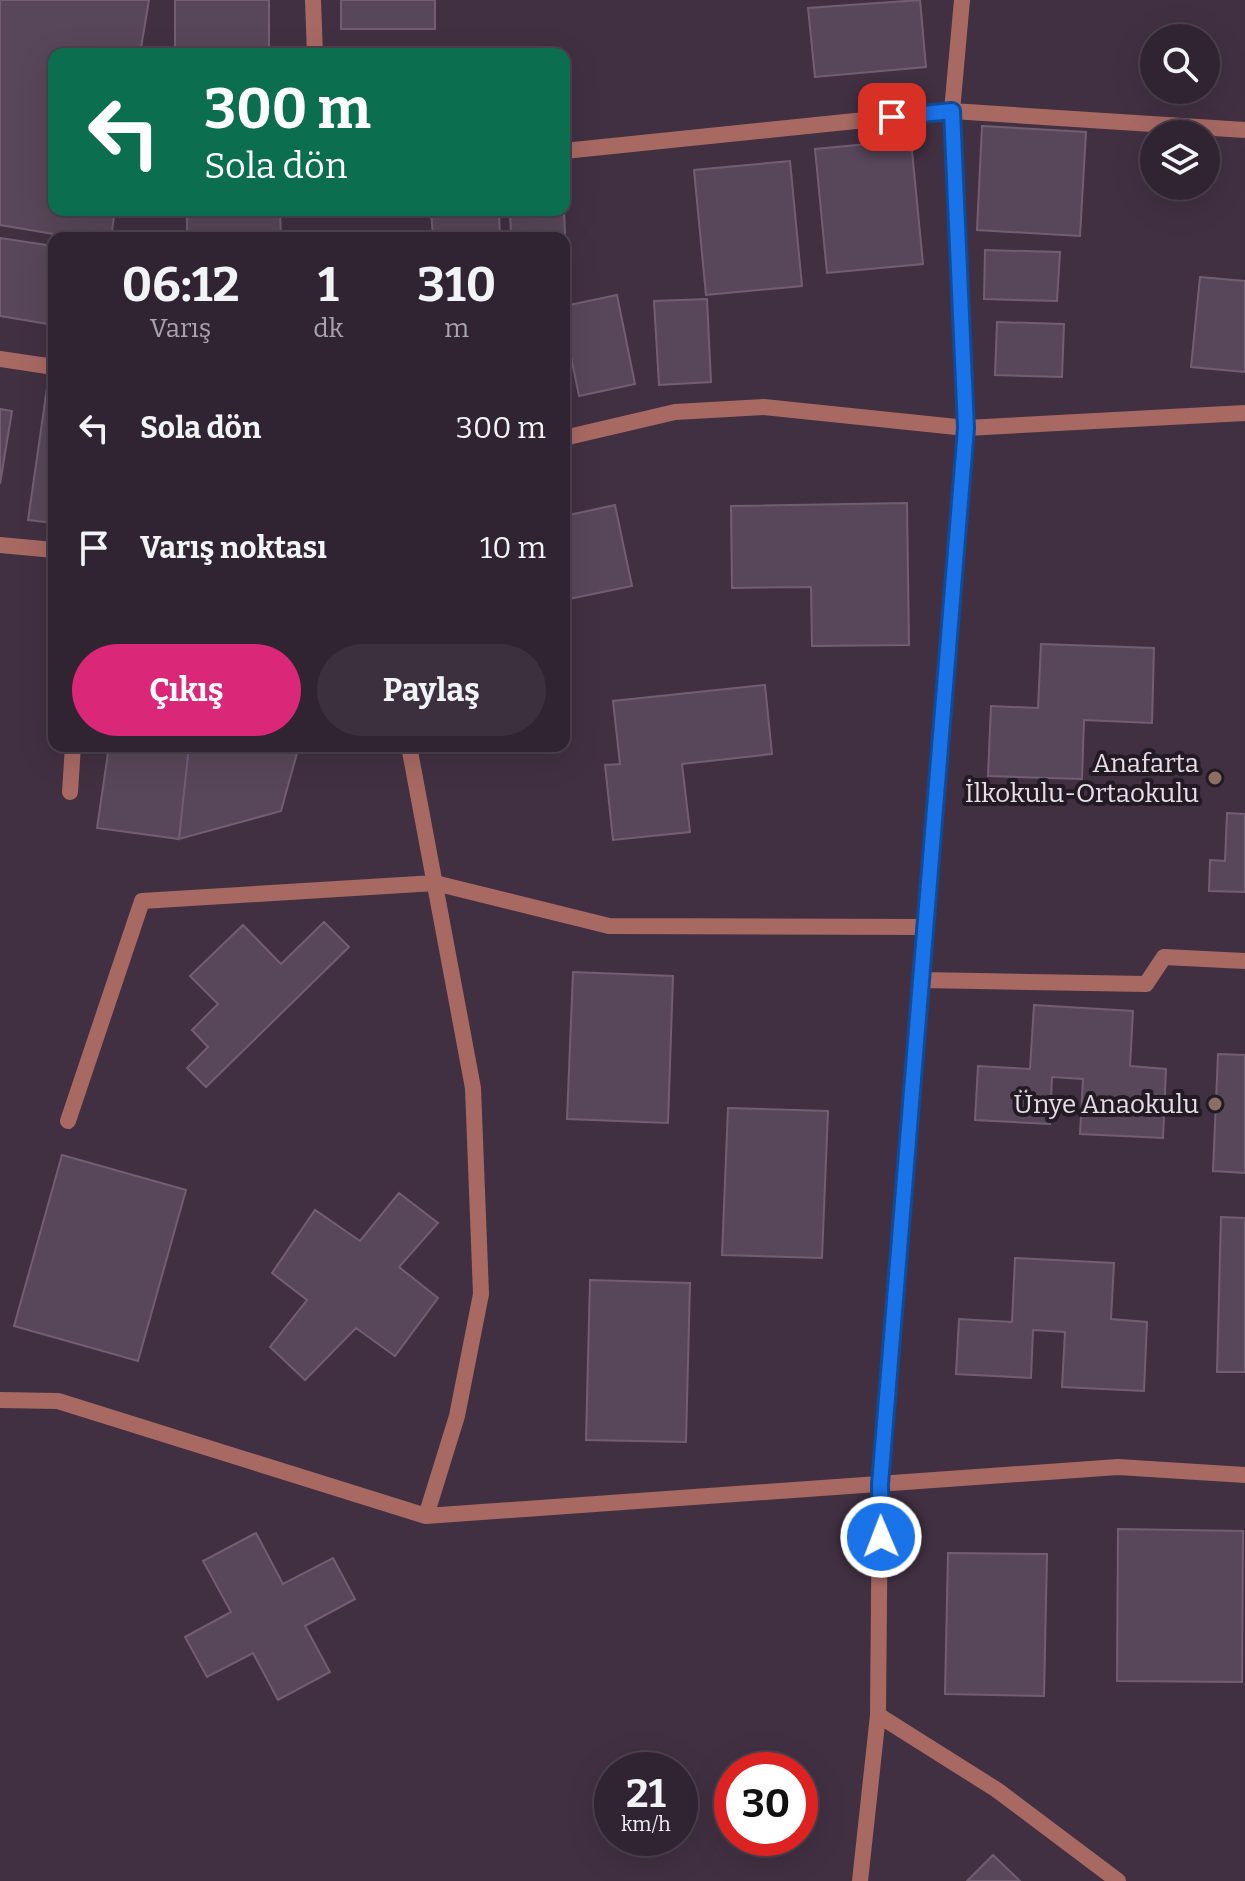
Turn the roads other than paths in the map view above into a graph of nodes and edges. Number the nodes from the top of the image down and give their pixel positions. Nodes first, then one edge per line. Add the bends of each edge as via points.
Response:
1 (313, 0) edge
2 (962, 0) edge
3 (315, 48) edge
4 (952, 111) junction
5 (1245, 130) edge
6 (570, 150) edge
7 (0, 359) edge
8 (48, 366) edge
9 (1245, 413) edge
10 (966, 428) junction
11 (570, 437) edge
12 (0, 545) edge
13 (48, 549) edge
14 (73, 752) edge
15 (410, 752) edge
16 (70, 792) dead end
17 (435, 883) junction
18 (926, 927) junction
19 (1245, 961) edge
20 (921, 980) junction
21 (68, 1121) dead end
22 (0, 1400) edge
23 (1245, 1475) edge
24 (880, 1484) junction
25 (426, 1516) junction
26 (878, 1715) junction
27 (860, 1881) edge
28 (1118, 1881) edge

1 - 3 street
2 - 4 street
4 - 5 street
4 - 6 street
4 - 10 street
7 - 8 street
9 - 10 street
10 - 11 street via 764,407 675,412
10 - 18 street
12 - 13 street
14 - 16 street
15 - 17 street
17 - 18 street via 609,926
17 - 21 street via 142,901
17 - 25 street via 473,1088 481,1294 457,1416
18 - 20 street
19 - 20 street via 1164,957 1146,984
20 - 24 street
22 - 25 street via 58,1401
23 - 24 street via 1118,1467
24 - 25 street
24 - 26 street
26 - 27 street
26 - 28 street via 997,1790

